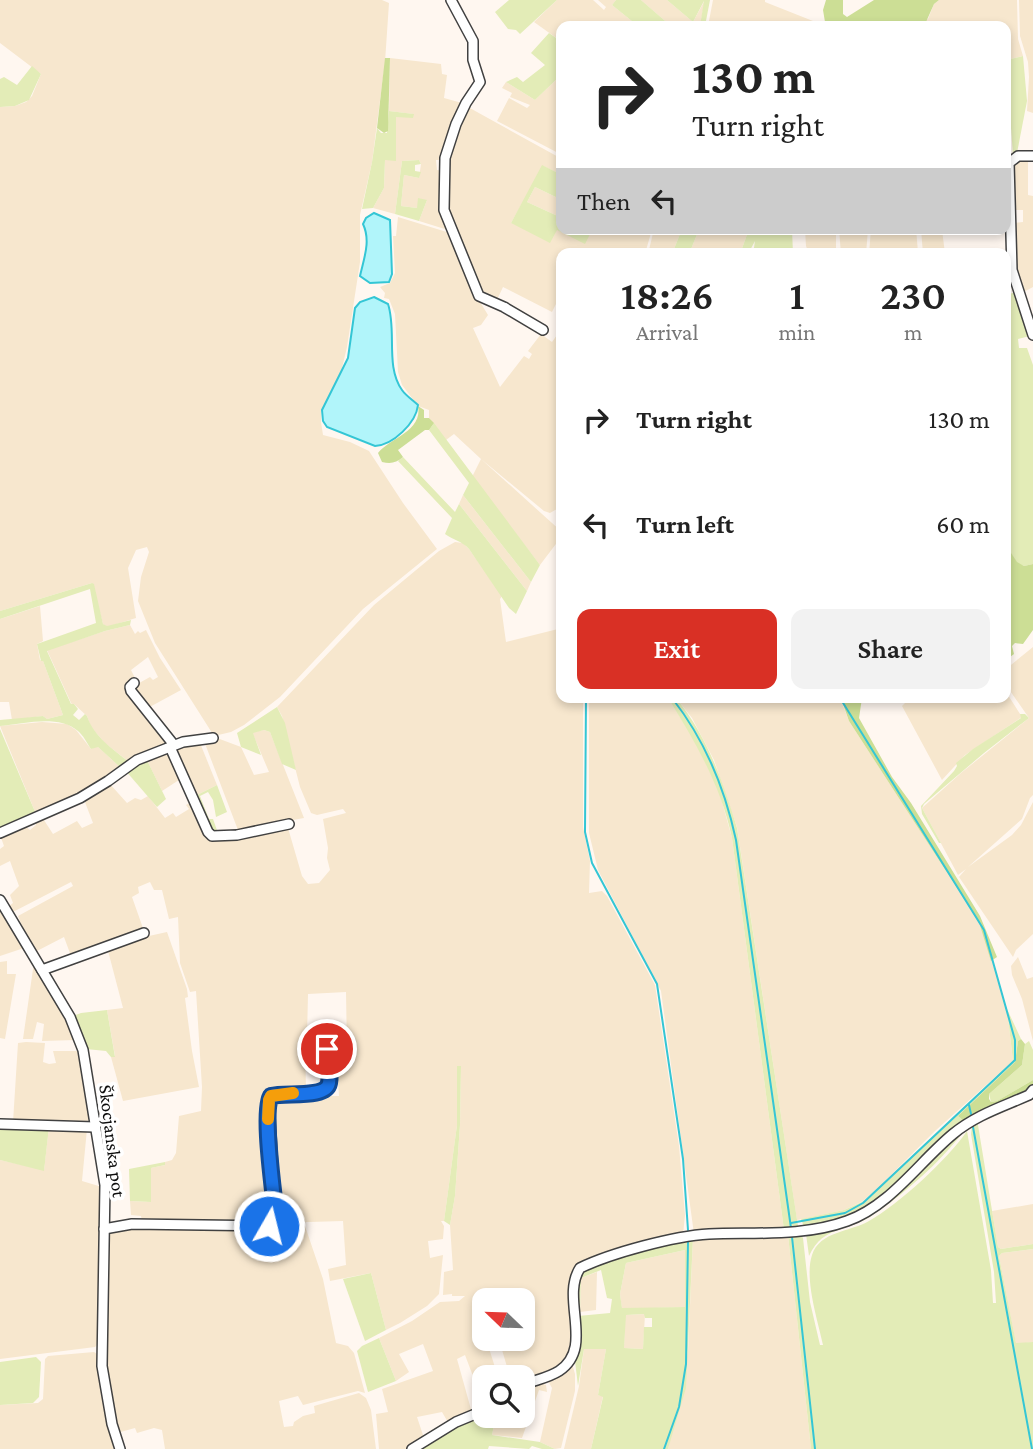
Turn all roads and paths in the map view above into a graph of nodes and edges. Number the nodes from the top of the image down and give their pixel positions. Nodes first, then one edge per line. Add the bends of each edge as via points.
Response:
1 (451, 0) edge
2 (1033, 156) edge
3 (1011, 161) edge
4 (1011, 276) edge
5 (542, 330) dead end
6 (1033, 335) edge
7 (134, 682) dead end
8 (213, 738) dead end
9 (172, 746) junction
10 (289, 824) dead end
11 (0, 833) edge
12 (0, 900) edge
13 (144, 933) dead end
14 (42, 970) junction
15 (327, 1049) dead end
16 (1033, 1090) edge
17 (0, 1124) edge
18 (95, 1127) junction
19 (104, 1229) junction
20 (535, 1380) edge
21 (472, 1416) edge
22 (120, 1449) edge
23 (412, 1449) edge

1 - 5 street via 473,41 480,82 456,124 445,159 443,210 479,296
2 - 3 street via 1018,156
4 - 6 street
7 - 9 street via 131,691
8 - 9 street
9 - 10 street via 212,836
9 - 11 street via 137,760 79,798
12 - 14 street, Škocjanska pot
13 - 14 street
14 - 18 street, Škocjanska pot via 83,1050
15 - 19 street via 326,1090 279,1094 269,1100 275,1209 269,1226 132,1224
16 - 20 street via 969,1122 872,1208 848,1221 792,1232 687,1236 580,1268 574,1283 575,1352 560,1371
17 - 18 street
18 - 19 street, Škocjanska pot via 105,1185
19 - 22 street, Škocjanska pot via 102,1366
21 - 23 street

